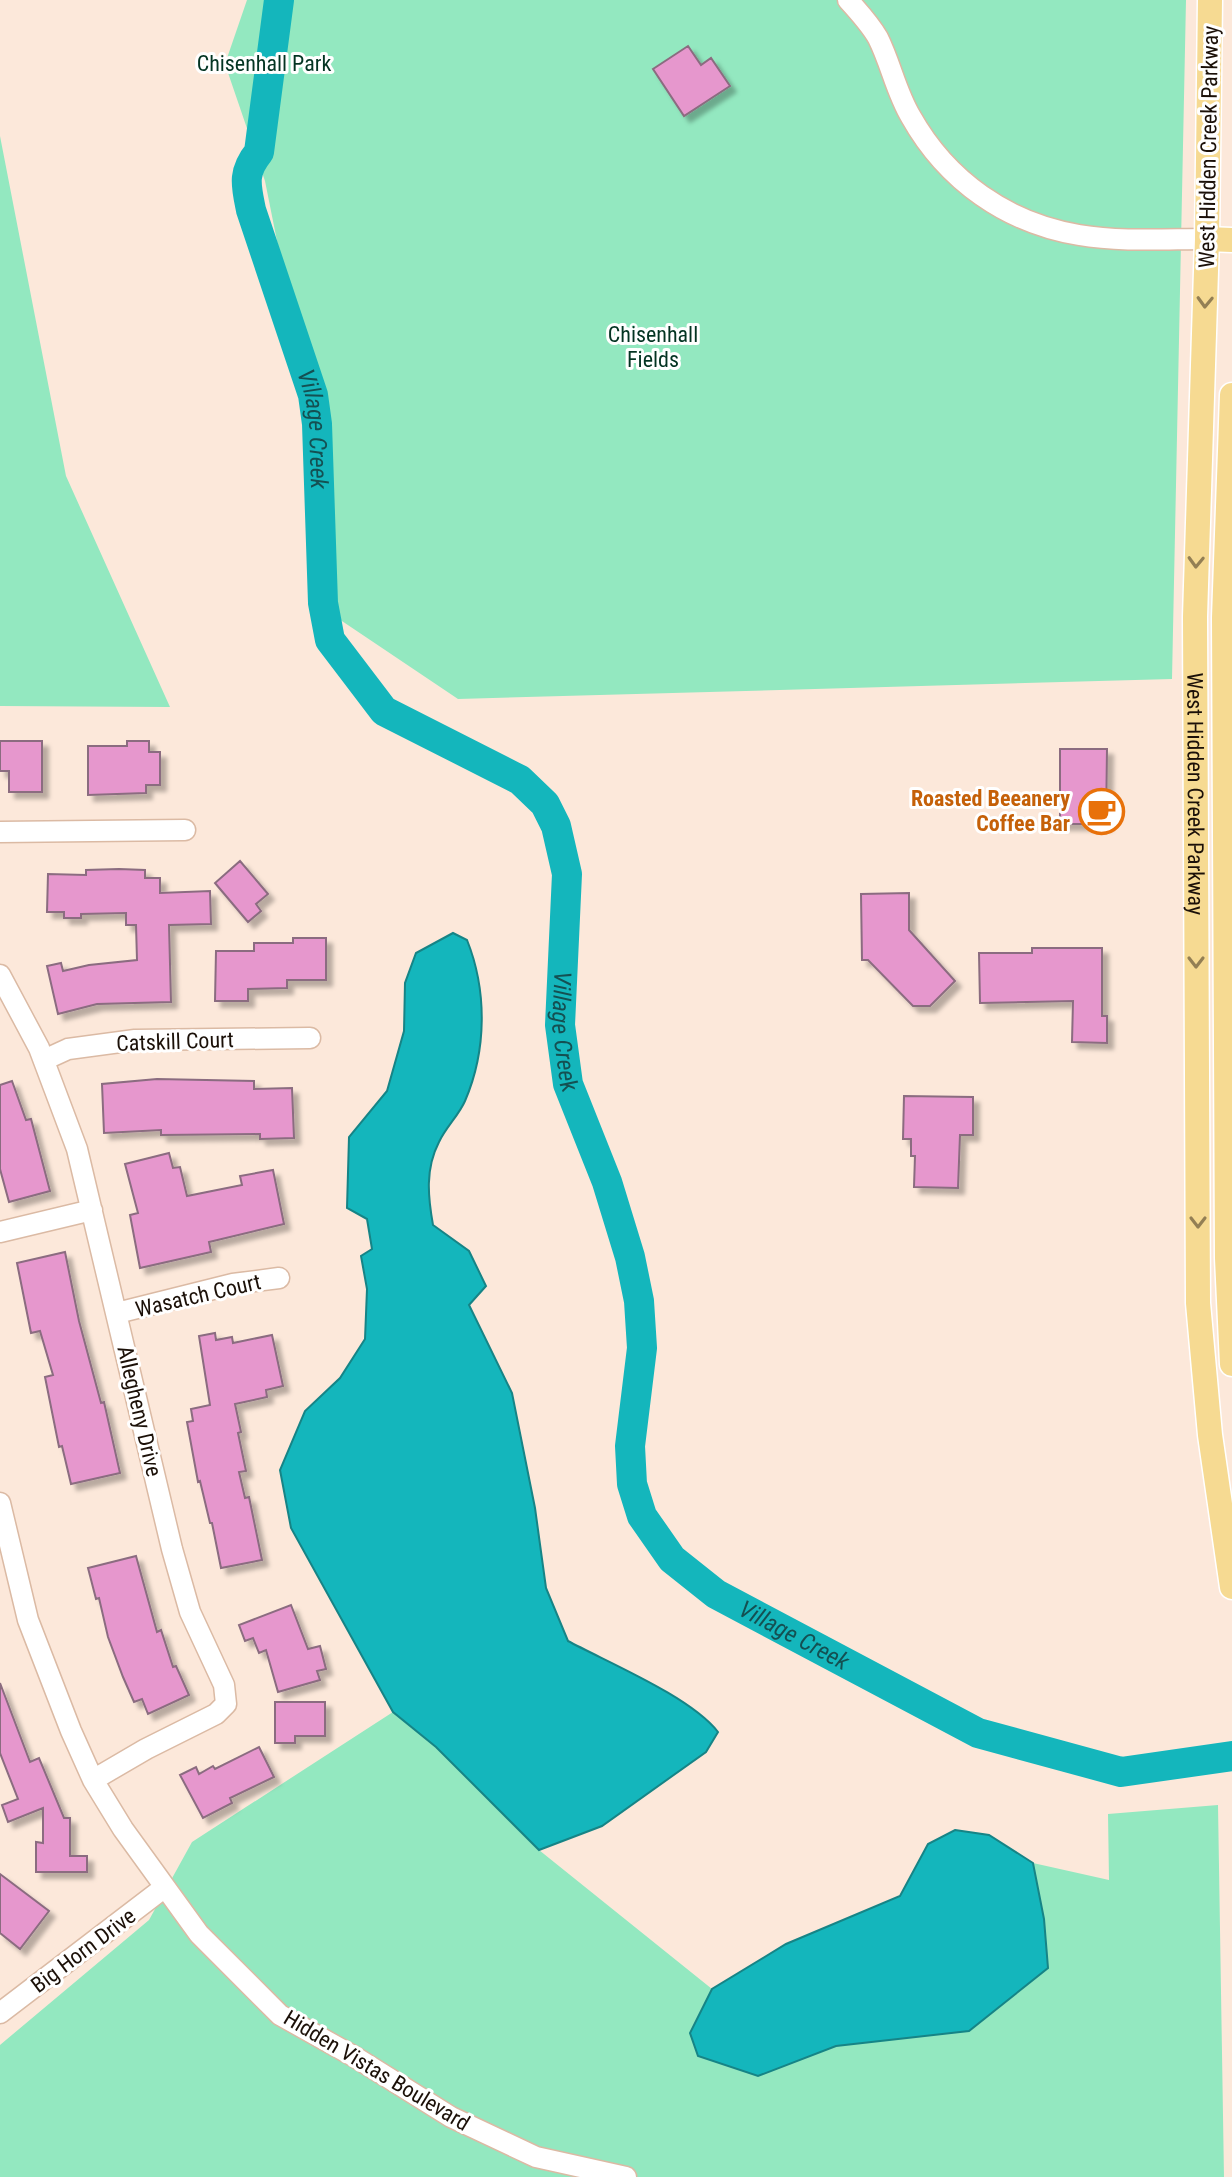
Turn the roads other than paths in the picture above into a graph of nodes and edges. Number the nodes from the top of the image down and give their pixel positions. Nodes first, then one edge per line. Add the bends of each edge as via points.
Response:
1 (848, 0) edge
2 (1210, 0) edge
3 (1207, 239) junction
4 (1232, 240) edge
5 (1232, 395) edge
6 (1228, 619) edge
7 (185, 830) dead end
8 (0, 832) edge
9 (0, 975) edge
10 (310, 1038) dead end
11 (44, 1060) junction
12 (1198, 1180) junction
13 (1230, 1180) edge
14 (92, 1210) junction
15 (0, 1232) edge
16 (279, 1278) dead end
17 (117, 1313) junction
18 (1232, 1364) edge
19 (0, 1503) edge
20 (1232, 1587) edge
21 (93, 1780) junction
22 (165, 1887) junction
23 (0, 2013) edge
24 (626, 2177) edge

1 - 3 street via 878,39 911,118 949,170 972,190 1023,220 1052,230 1116,239
2 - 3 main road, West Hidden Creek Parkway
3 - 4 main road
3 -> 12 main road, West Hidden Creek Parkway via 1195,617
5 - 6 main road, West Hidden Creek Parkway
6 - 13 main road, West Hidden Creek Parkway
7 - 8 street
9 - 11 street, Allegheny Drive
10 - 11 street, Catskill Court via 135,1040 68,1049
11 - 14 street, Allegheny Drive via 77,1149
12 - 13 street
12 -> 20 main road, West Hidden Creek Parkway via 1201,1361
13 - 18 main road, West Hidden Creek Parkway
14 - 15 street
14 - 17 street, Allegheny Drive
16 - 17 street, Wasatch Court
17 - 21 street, Allegheny Drive via 172,1549 190,1612 224,1685 226,1704
19 - 21 street, Hidden Vistas Boulevard via 28,1620
21 - 22 street, Hidden Vistas Boulevard
22 - 23 street, Big Horn Drive
22 - 24 street, Hidden Vistas Boulevard via 199,1934 280,2015 451,2117 536,2157

